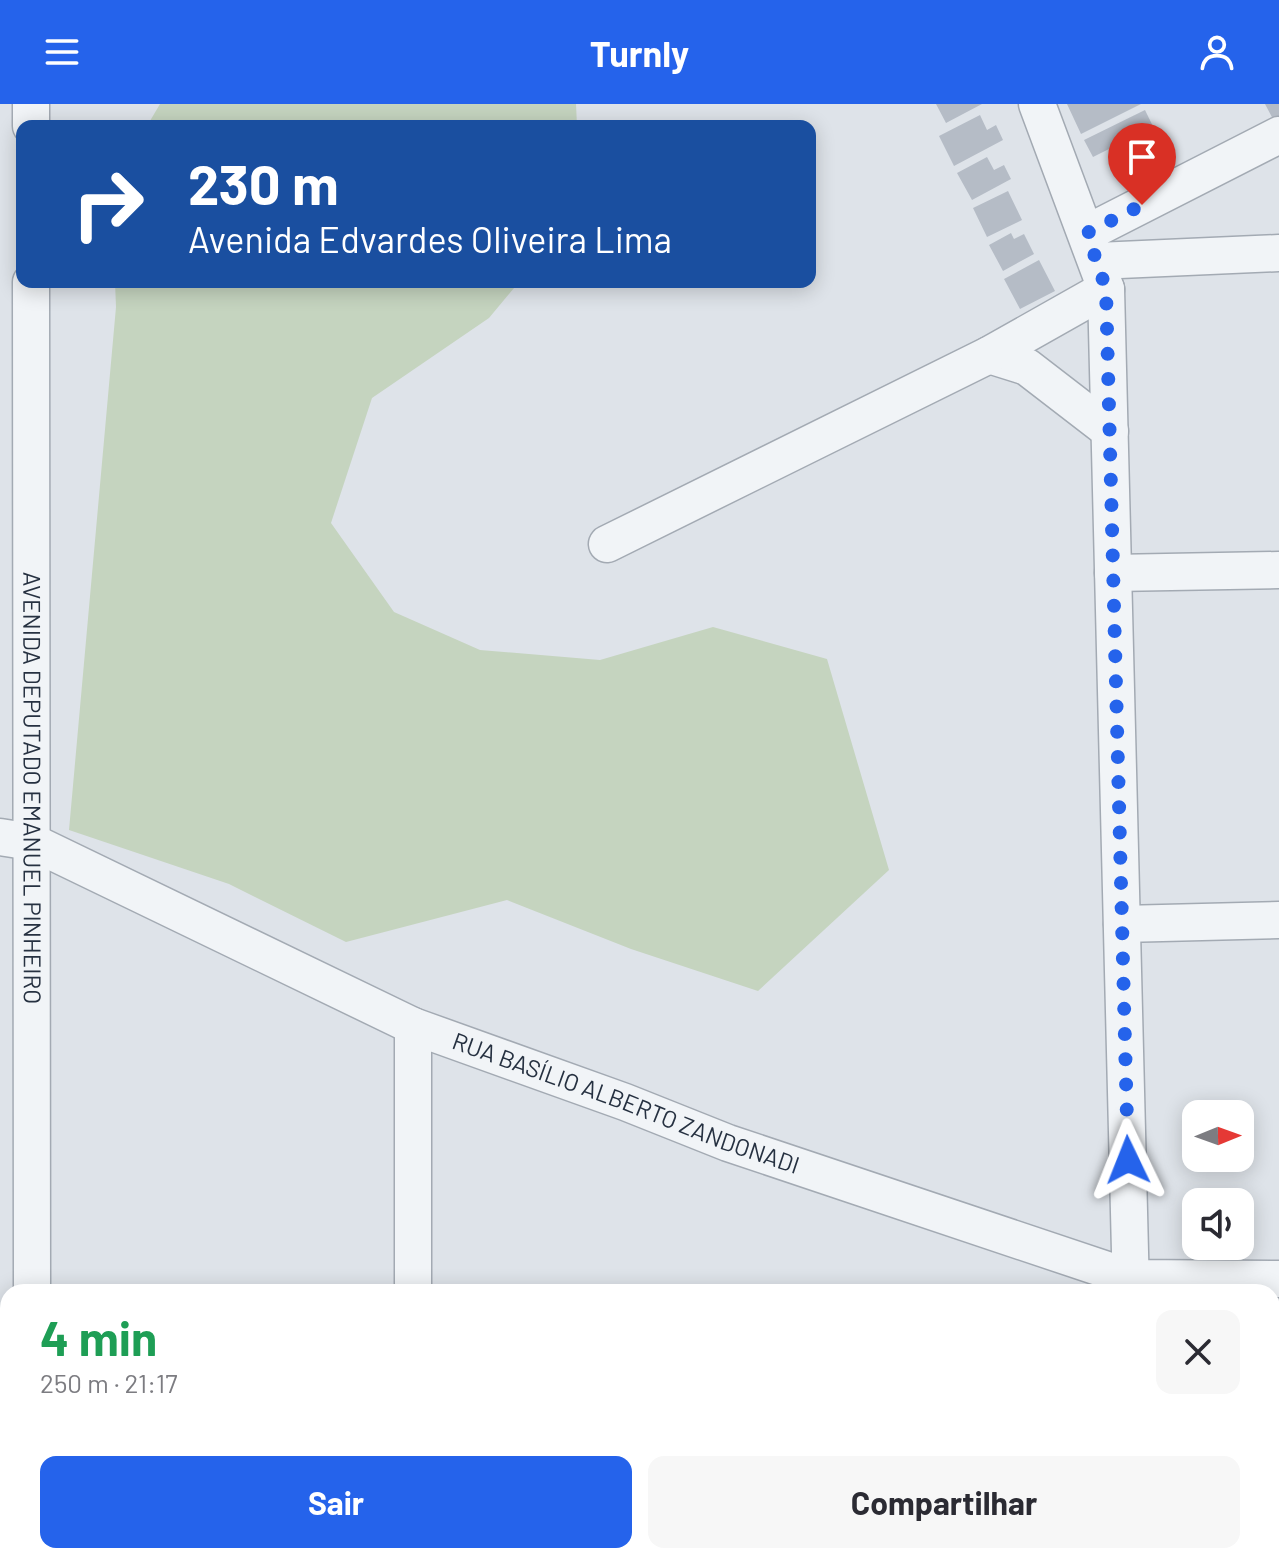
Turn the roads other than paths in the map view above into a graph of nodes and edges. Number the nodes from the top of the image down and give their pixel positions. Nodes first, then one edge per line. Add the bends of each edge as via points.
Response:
1 (1037, 104) edge
2 (1279, 135) edge
3 (1279, 253) edge
4 (1097, 261) junction
5 (31, 288) edge
6 (989, 355) junction
7 (1110, 431) junction
8 (607, 544) dead end
9 (1279, 570) edge
10 (1113, 573) junction
11 (16, 839) edge
12 (1279, 920) edge
13 (1122, 924) junction
14 (413, 1026) junction
15 (16, 1174) edge
16 (1279, 1279) edge
17 (31, 1284) edge
18 (413, 1284) edge
19 (1128, 1284) edge
20 (1131, 1284) edge
21 (1156, 1284) edge

1 - 4 street
2 - 4 street
3 - 4 street
4 - 6 street
4 - 7 street
5 - 11 street, AVENIDA DEPUTADO EMANUEL PINHEIRO
6 - 7 street via 1027,367
6 - 8 street
7 - 10 street
9 - 10 street
10 - 13 street
11 - 14 street, RUA BASÍLIO ALBERTO ZANDONADI
11 - 15 street, AVENIDA DEPUTADO EMANUEL PINHEIRO
12 - 13 street
13 - 20 street
14 - 18 street
14 - 19 street, RUA BASÍLIO ALBERTO ZANDONADI
15 - 17 street, AVENIDA DEPUTADO EMANUEL PINHEIRO
16 - 21 street, RUA BASÍLIO ALBERTO ZANDONADI

